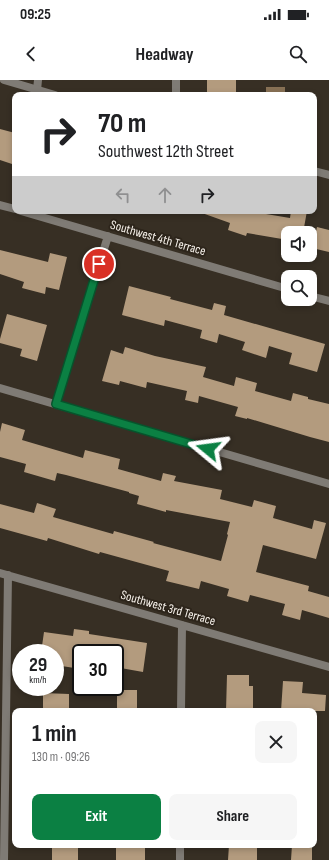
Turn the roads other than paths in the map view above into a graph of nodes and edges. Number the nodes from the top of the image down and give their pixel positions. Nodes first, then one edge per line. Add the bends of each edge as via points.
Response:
1 (4, 80) edge
2 (38, 80) edge
3 (176, 80) edge
4 (37, 90) junction
5 (44, 92) edge
6 (176, 92) edge
7 (317, 171) edge
8 (329, 175) edge
9 (0, 205) edge
10 (12, 208) edge
11 (31, 214) edge
12 (108, 236) junction
13 (281, 287) edge
14 (317, 298) edge
15 (329, 301) edge
16 (0, 388) edge
17 (56, 404) junction
18 (329, 484) edge
19 (4, 574) edge
20 (182, 625) junction
21 (329, 667) edge
22 (181, 708) edge
23 (3, 712) edge
24 (180, 848) edge
25 (4, 860) edge
26 (180, 860) edge

1 - 4 street
2 - 4 street
3 - 6 street
4 - 5 street
7 - 8 street
9 - 10 street
11 - 12 street, Southwest 4th Terrace
12 - 13 street, Southwest 4th Terrace
12 - 17 street
14 - 15 street
16 - 17 street
17 - 18 street
19 - 20 street, Southwest 3rd Terrace
19 - 23 street
20 - 21 street, Southwest 3rd Terrace
20 - 22 street
23 - 25 street
24 - 26 street

